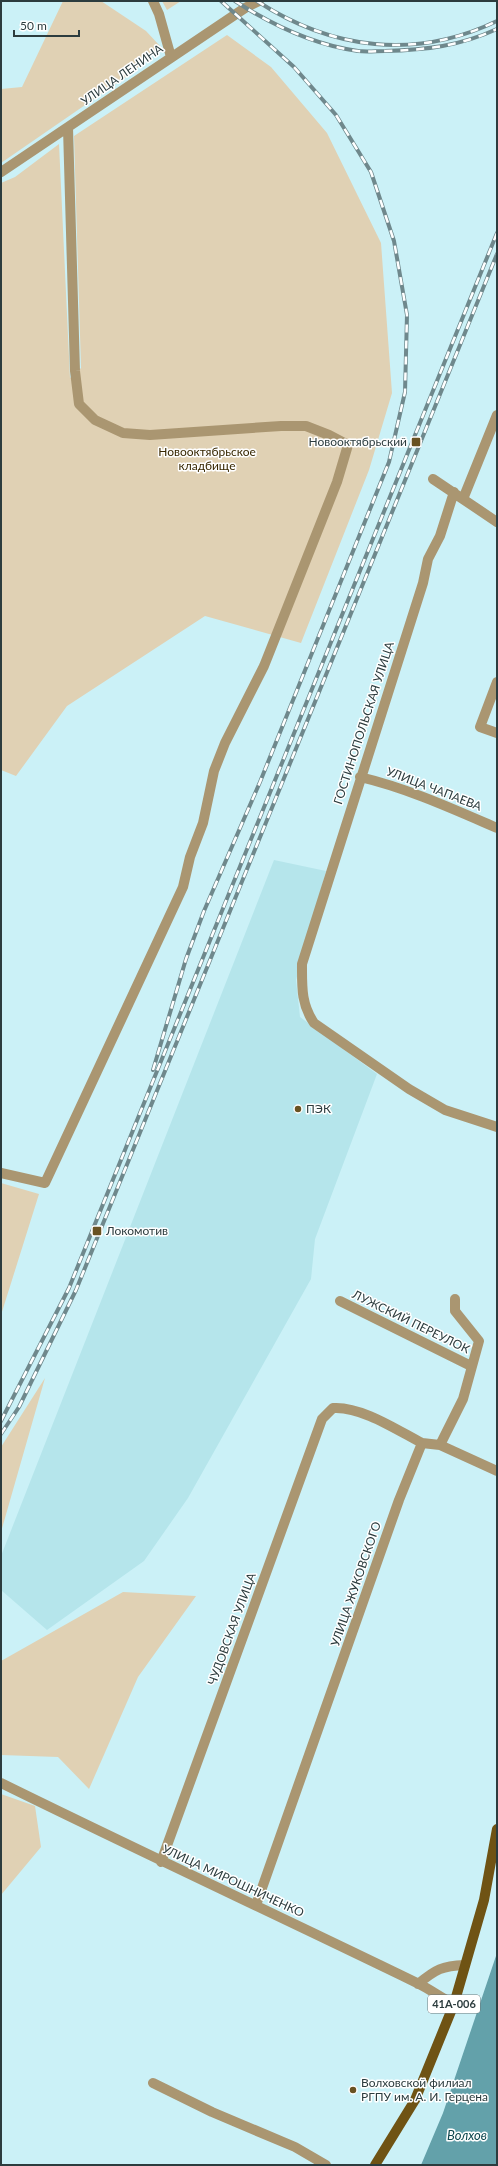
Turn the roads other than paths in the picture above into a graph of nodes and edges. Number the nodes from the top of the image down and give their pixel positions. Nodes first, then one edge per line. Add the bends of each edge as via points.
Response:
1 (153, 1) edge
2 (259, 1) edge
3 (170, 57) junction
4 (68, 128) junction
5 (1, 172) edge
6 (497, 415) edge
7 (433, 479) dead end
8 (454, 492) junction
9 (463, 498) junction
10 (497, 522) edge
11 (497, 682) edge
12 (497, 733) edge
13 (360, 777) junction
14 (497, 828) edge
15 (497, 1127) edge
16 (1, 1173) edge
17 (455, 1299) dead end
18 (340, 1301) dead end
19 (471, 1366) junction
20 (422, 1443) junction
21 (440, 1445) junction
22 (497, 1471) edge
23 (1, 1783) edge
24 (497, 1829) edge
25 (161, 1862) junction
26 (256, 1905) junction
27 (465, 1965) junction
28 (418, 1984) junction
29 (454, 2004) junction
30 (153, 2083) dead end
31 (326, 2165) edge
32 (375, 2165) edge

1 - 3 street
2 - 3 street, УЛИЦА ЛЕНИНА
3 - 4 street, УЛИЦА ЛЕНИНА
4 - 5 street, УЛИЦА ЛЕНИНА
4 - 16 street via 75,371 79,404 95,420 123,433 150,435 306,426 348,445 337,482 264,666 216,764 203,823 190,857 183,887 45,1183
6 - 9 street
7 - 8 street
8 - 9 street
8 - 13 street, ГОСТИНОПОЛЬСКАЯ УЛИЦА via 440,536 428,558 423,583
9 - 10 street
11 - 12 street via 480,727
13 - 14 street, УЛИЦА ЧАПАЕВА via 444,805
13 - 15 street, ГОСТИНОПОЛЬСКАЯ УЛИЦА via 302,964 302,998 308,1014 314,1023 409,1089 445,1110
17 - 19 street via 455,1311 479,1341
18 - 19 street, ЛУЖСКИЙ ПЕРЕУЛОК
19 - 21 street via 463,1400
20 - 21 street
20 - 25 street, ЧУДОВСКАЯ УЛИЦА via 361,1413 343,1407 333,1408 322,1419
20 - 26 street, УЛИЦА ЖУКОВСКОГО via 399,1500
21 - 22 street
23 - 25 street, УЛИЦА МИРОШНИЧЕНКО
24 - 27 main road, 41А-006 via 484,1900
25 - 26 street, УЛИЦА МИРОШНИЧЕНКО
26 - 28 street, УЛИЦА МИРОШНИЧЕНКО
27 - 28 street via 445,1966
27 - 29 main road, 41А-006
28 - 29 street, УЛИЦА МИРОШНИЧЕНКО
29 - 32 main road, 41А-006 via 415,2100
30 - 31 street via 212,2112 296,2147

